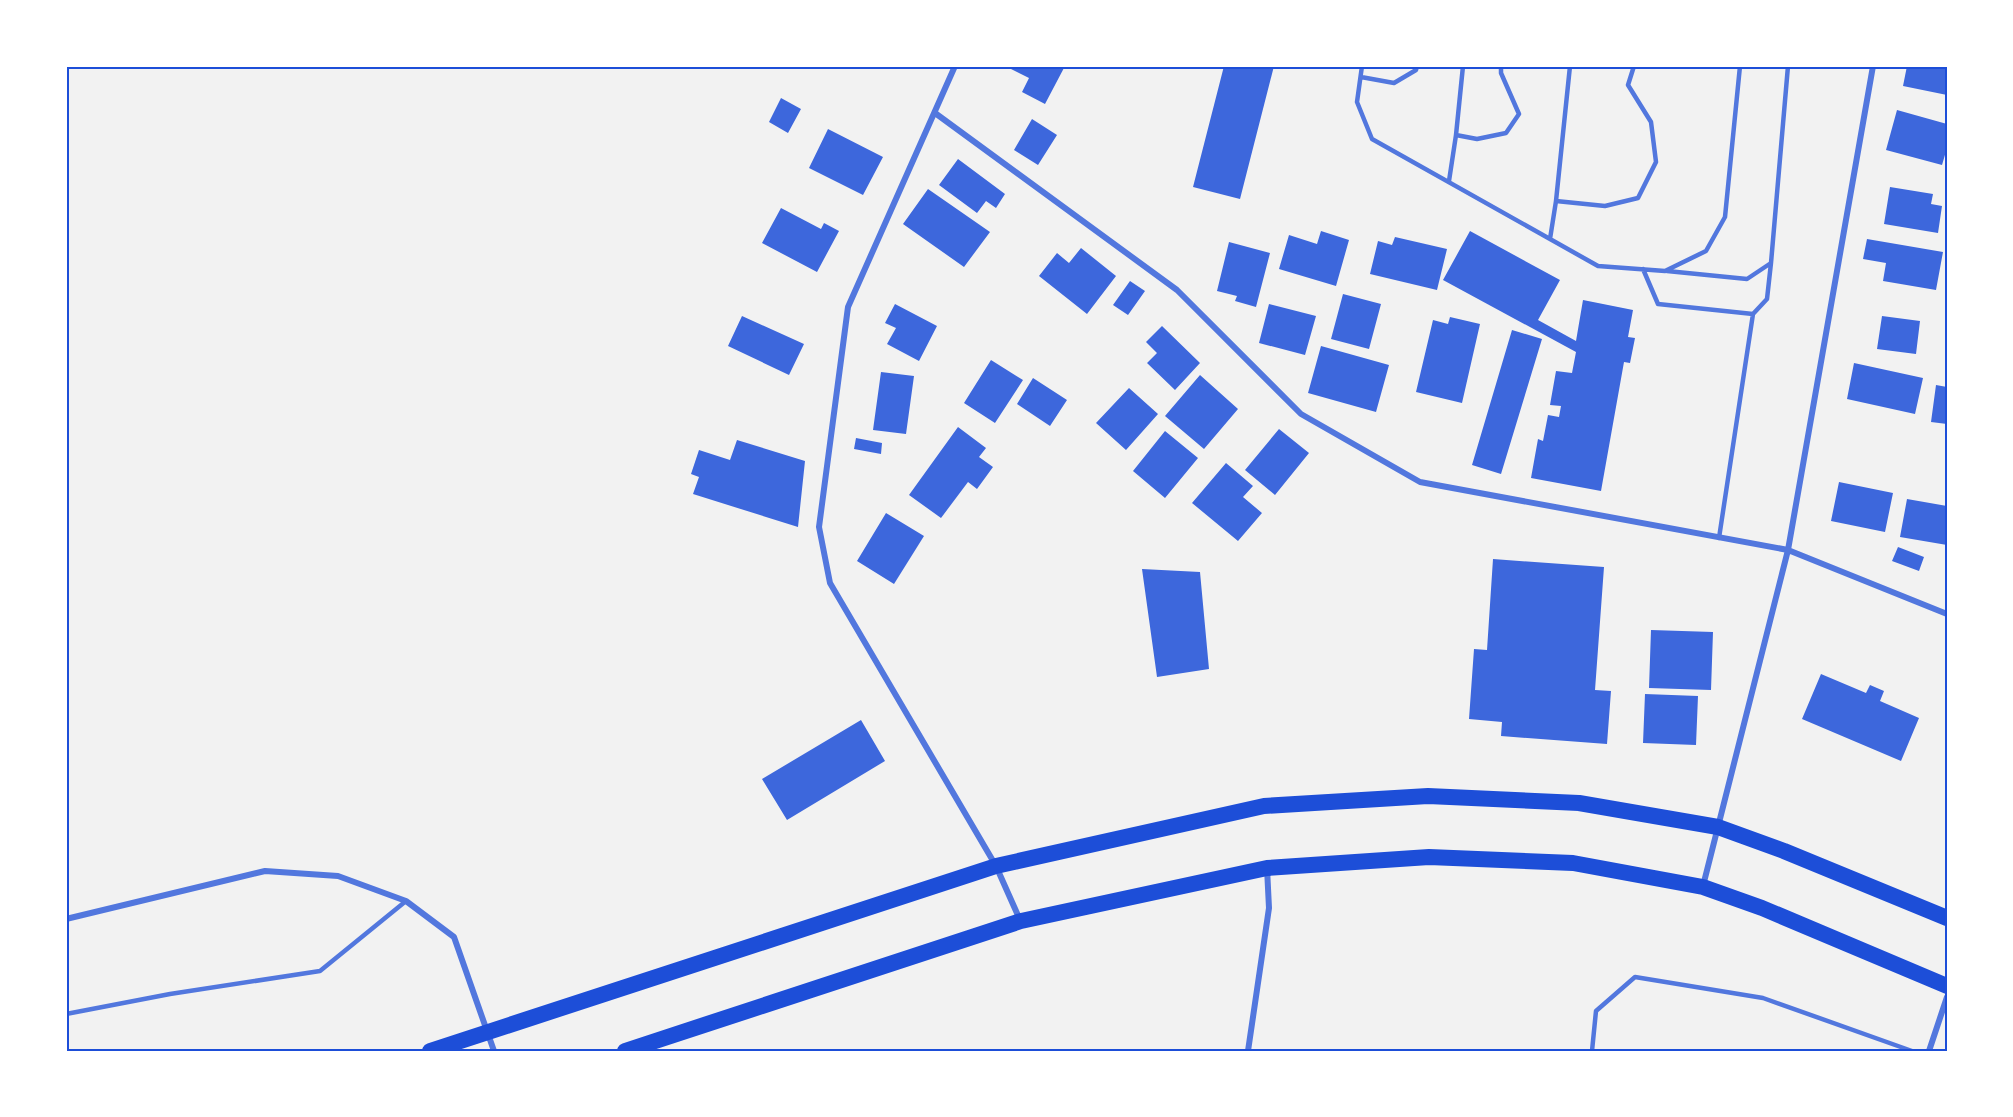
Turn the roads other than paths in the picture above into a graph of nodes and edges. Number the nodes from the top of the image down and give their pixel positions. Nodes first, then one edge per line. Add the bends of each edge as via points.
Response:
1 (955, 66) edge
2 (1362, 66) edge
3 (1417, 66) edge
4 (1463, 66) edge
5 (1501, 66) edge
6 (1570, 66) edge
7 (1634, 66) edge
8 (1740, 66) edge
9 (1788, 66) edge
10 (1873, 66) edge
11 (1360, 77) junction
12 (935, 113) junction
13 (1456, 135) junction
14 (1449, 181) junction
15 (1556, 201) junction
16 (1550, 239) junction
17 (1771, 264) junction
18 (1643, 269) junction
19 (1665, 271) junction
20 (1753, 314) junction
21 (1719, 538) junction
22 (1788, 550) junction
23 (1947, 614) edge
24 (1718, 828) junction
25 (996, 866) junction
26 (1267, 868) junction
27 (1703, 887) junction
28 (406, 901) junction
29 (1947, 918) edge
30 (66, 920) edge
31 (1021, 921) junction
32 (1947, 986) edge
33 (1947, 997) edge
34 (66, 1014) edge
35 (488, 1032) junction
36 (430, 1051) edge
37 (494, 1051) edge
38 (625, 1051) edge
39 (1248, 1051) edge
40 (1592, 1051) edge
41 (1912, 1051) edge
42 (1929, 1051) edge

1 - 12 street
2 - 11 lane
3 - 11 lane via 1394,84
4 - 13 lane
5 - 13 lane via 1519,114 1506,133 1477,139
6 - 15 lane
7 - 15 lane via 1628,85 1651,122 1656,162 1638,198 1605,206
8 - 19 lane via 1725,217 1706,251
9 - 17 lane
10 - 22 street
11 - 14 lane via 1357,102 1372,139
12 - 21 street via 1177,290 1301,414 1420,482
12 - 25 street via 848,307 819,527 830,583
13 - 14 lane
14 - 16 lane
15 - 16 lane
16 - 18 lane via 1598,266
17 - 19 lane via 1747,279
17 - 20 lane via 1767,298
18 - 19 lane
18 - 20 lane via 1658,303
20 - 21 lane
21 - 22 street
22 - 23 street
22 - 24 street
24 - 25 highway via 1580,803 1428,796 1264,806
24 - 27 street
24 - 29 highway
25 - 31 street
25 - 35 highway
26 - 27 highway via 1441,857 1573,863
26 - 31 highway
26 - 39 street via 1269,908
27 - 32 highway
28 - 30 street via 338,876 265,871
28 - 34 lane via 320,971 170,993
28 - 35 street via 454,937
31 - 38 highway
33 - 42 street
35 - 36 highway
35 - 37 street
40 - 41 lane via 1596,1011 1635,977 1763,998

